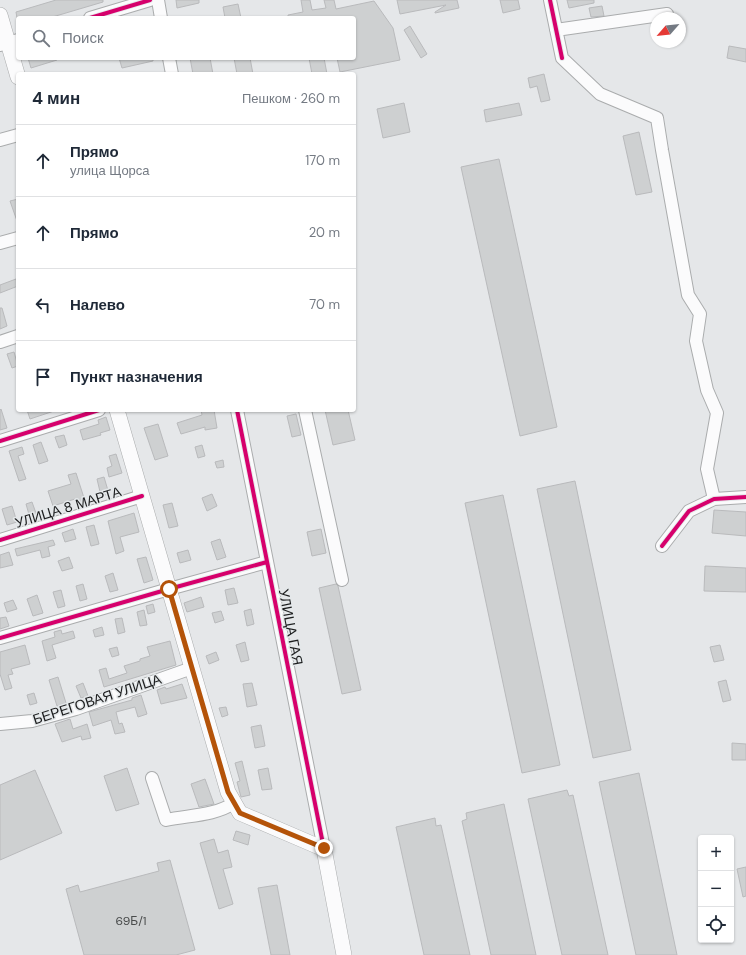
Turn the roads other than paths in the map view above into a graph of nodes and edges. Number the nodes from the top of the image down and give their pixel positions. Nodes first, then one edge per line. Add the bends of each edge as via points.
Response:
1 (150, 0) edge
2 (158, 0) edge
3 (550, 0) edge
4 (0, 15) edge
5 (97, 16) edge
6 (161, 16) edge
7 (650, 16) edge
8 (556, 30) junction
9 (9, 43) edge
10 (169, 60) edge
11 (17, 72) edge
12 (172, 72) edge
13 (16, 135) edge
14 (0, 140) edge
15 (16, 239) edge
16 (0, 243) edge
17 (16, 337) edge
18 (0, 342) edge
19 (93, 412) edge
20 (118, 412) edge
21 (237, 412) edge
22 (304, 412) edge
23 (0, 441) edge
24 (142, 496) junction
25 (746, 497) edge
26 (714, 499) junction
27 (0, 540) edge
28 (662, 546) dead end
29 (267, 562) junction
30 (342, 580) dead end
31 (169, 589) junction
32 (0, 638) edge
33 (192, 668) junction
34 (0, 724) edge
35 (152, 778) dead end
36 (231, 798) junction
37 (324, 848) junction
38 (343, 955) edge

1 - 5 street
2 - 6 street
3 - 8 street
4 - 9 main road
7 - 8 street
8 - 26 street via 562,58 600,94 657,118 688,295 700,314 696,341 707,390 717,413 707,468
9 - 11 main road
10 - 12 street
13 - 14 street
15 - 16 street
17 - 18 street
19 - 23 street
20 - 24 main road
21 - 29 street, УЛИЦА ГАЯ
22 - 30 street
24 - 27 street, УЛИЦА 8 МАРТА
24 - 31 main road
25 - 26 street
26 - 28 street via 689,511
29 - 31 street
29 - 37 street, УЛИЦА ГАЯ
31 - 32 street
31 - 33 main road
33 - 34 street, БЕРЕГОВАЯ УЛИЦА via 76,709 32,721
33 - 36 main road
35 - 36 street via 166,820 198,816 226,808
36 - 37 main road via 240,813
37 - 38 main road, УЛИЦА ГАЯ

